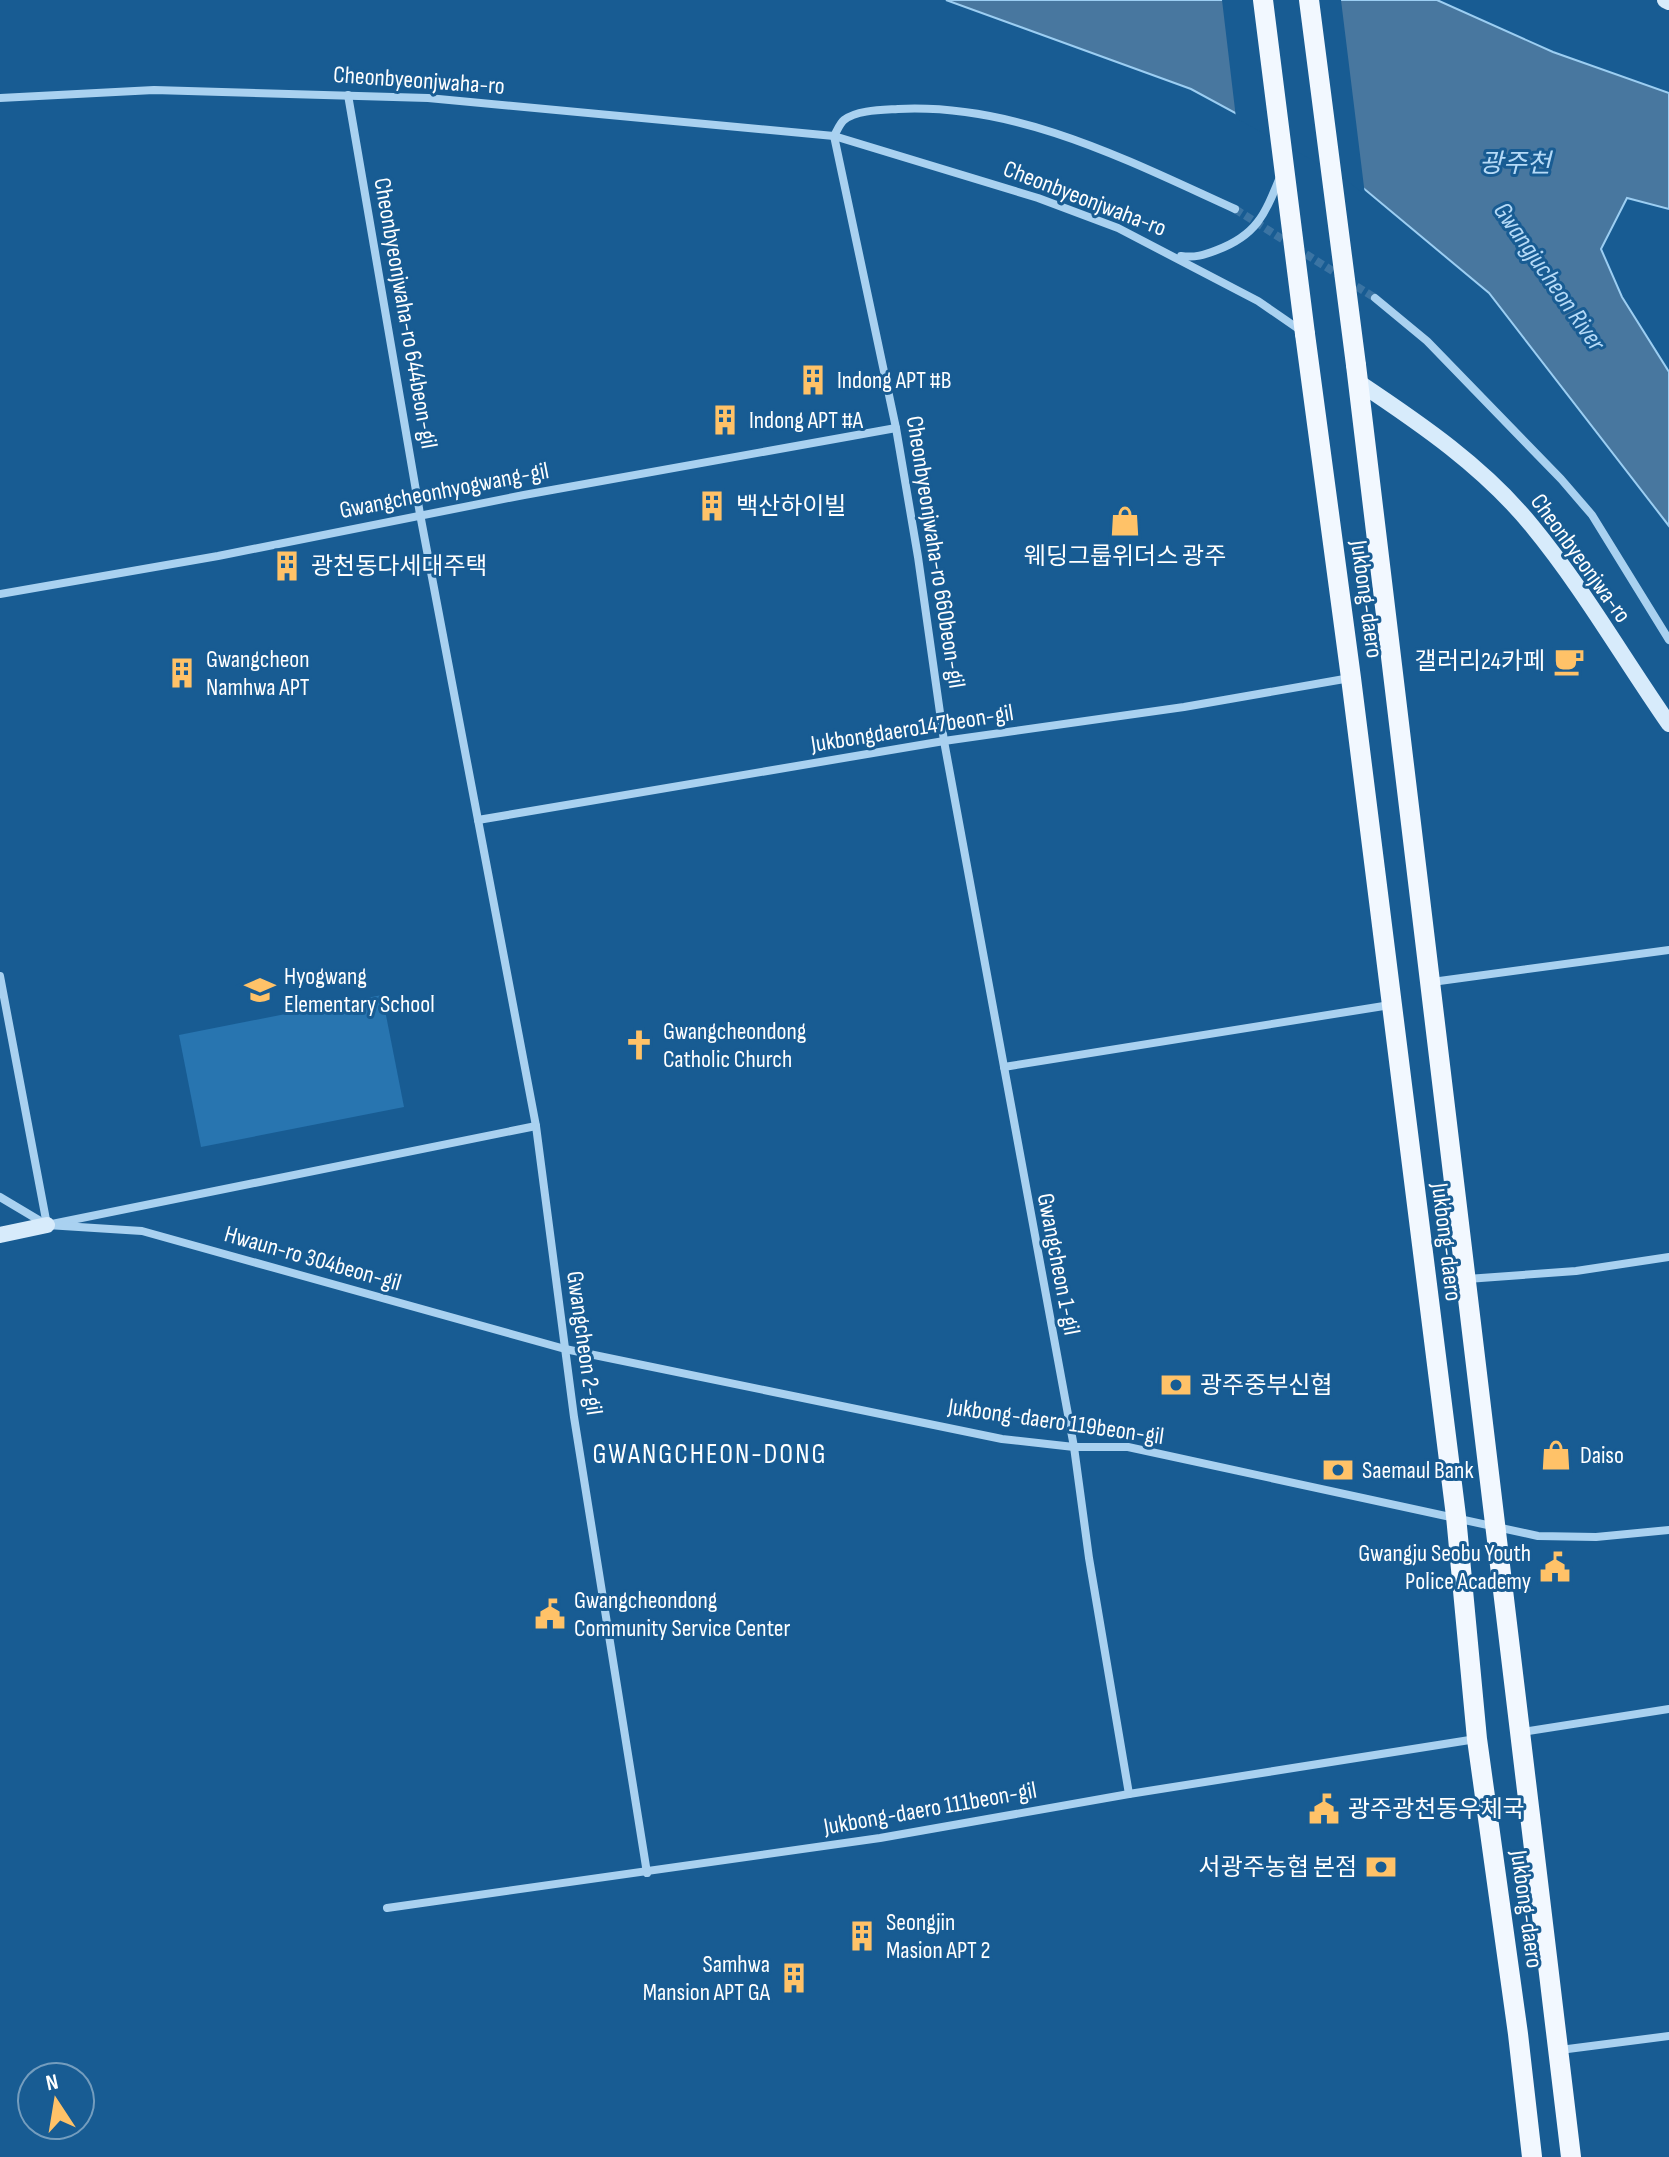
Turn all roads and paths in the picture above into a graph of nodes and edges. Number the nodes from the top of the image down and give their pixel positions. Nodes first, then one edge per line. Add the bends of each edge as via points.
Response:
1 (1263, 0) edge
2 (1309, 0) edge
3 (348, 95) junction
4 (0, 98) edge
5 (834, 136) junction
6 (1283, 170) junction
7 (1235, 209) tunnel mouth
8 (1176, 256) junction
9 (1375, 298) tunnel mouth
10 (1305, 334) junction
11 (1357, 373) junction
12 (896, 428) junction
13 (420, 514) junction
14 (0, 594) edge
15 (1669, 640) edge
16 (1351, 678) junction
17 (1669, 724) edge
18 (944, 741) junction
19 (478, 820) junction
20 (1669, 950) edge
21 (0, 976) edge
22 (1431, 982) junction
23 (1391, 1005) junction
24 (1004, 1067) junction
25 (536, 1126) junction
26 (0, 1197) edge
27 (47, 1225) junction
28 (0, 1235) edge
29 (1669, 1257) edge
30 (1465, 1280) junction
31 (565, 1349) junction
32 (1074, 1447) junction
33 (1456, 1516) junction
34 (1495, 1526) junction
35 (1669, 1530) edge
36 (1669, 1709) edge
37 (1521, 1733) junction
38 (1477, 1739) junction
39 (1129, 1794) junction
40 (647, 1873) junction
41 (387, 1908) dead end
42 (1669, 2036) edge
43 (1559, 2050) junction
44 (1532, 2157) edge
45 (1571, 2157) edge

1 - 6 main road, Jukbong-daero, bridge
2 - 11 main road, Jukbong-daero, bridge
3 - 4 street, Cheonbyeonjwaha-ro via 154,90
3 - 5 street, Cheonbyeonjwaha-ro
3 - 13 street, Cheonbyeonjwaha-ro 644beon-gil
5 - 7 street, Cheonbyeonjwaha-ro via 844,120 873,111 946,110 1007,120 1104,150
5 - 8 street, Cheonbyeonjwaha-ro via 1038,198
5 - 12 street, Cheonbyeonjwaha-ro 660beon-gil
6 - 8 street via 1264,216 1249,234 1196,258
6 - 10 main road, Jukbong-daero, bridge
8 - 10 street, Cheonbyeonjwaha-ro
9 - 15 street via 1427,341 1592,515
10 - 16 main road, Jukbong-daero
11 - 17 street, Cheonbyeonjwa-ro via 1483,474 1531,525
11 - 22 main road, Jukbong-daero
12 - 13 street, Gwangcheonhyogwang-gil
12 - 18 street, Cheonbyeonjwaha-ro 660beon-gil
13 - 14 street, Gwangcheonhyogwang-gil
13 - 19 street, Cheonbyeonjwaha-ro 644beon-gil
16 - 18 street, Jukbongdaero147beon-gil
16 - 23 main road, Jukbong-daero
18 - 19 street, Jukbongdaero147beon-gil
18 - 24 street, Gwangcheon 1-gil
19 - 25 street, Gwangcheon 2-gil
20 - 22 street
21 - 27 street
22 - 30 main road, Jukbong-daero
23 - 24 street
23 - 33 main road, Jukbong-daero
24 - 32 street, Gwangcheon 1-gil
25 - 27 street, Hwaun-ro 304beon-gil
25 - 31 street, Gwangcheon 2-gil
26 - 27 street, Hwaun-ro 304beon-gil
27 - 28 street
27 - 31 street, Hwaun-ro 304beon-gil via 142,1231
29 - 30 street
30 - 34 main road, Jukbong-daero
31 - 32 street, Jukbong-daero 119beon-gil via 1002,1439
31 - 40 street, Gwangcheon 2-gil
32 - 33 street, Jukbong-daero 119beon-gil via 1128,1447
32 - 39 street, Gwangcheon 1-gil
33 - 34 street, Jukbong-daero 119beon-gil
33 - 38 main road, Jukbong-daero
34 - 35 street, Jukbong-daero 119beon-gil via 1563,1538
34 - 37 main road, Jukbong-daero
36 - 37 street
37 - 43 main road, Jukbong-daero
38 - 39 street, Jukbong-daero 111beon-gil
38 - 44 main road, Jukbong-daero
39 - 40 street, Jukbong-daero 111beon-gil
40 - 41 street, Jukbong-daero 111beon-gil
42 - 43 street
43 - 45 main road, Jukbong-daero

